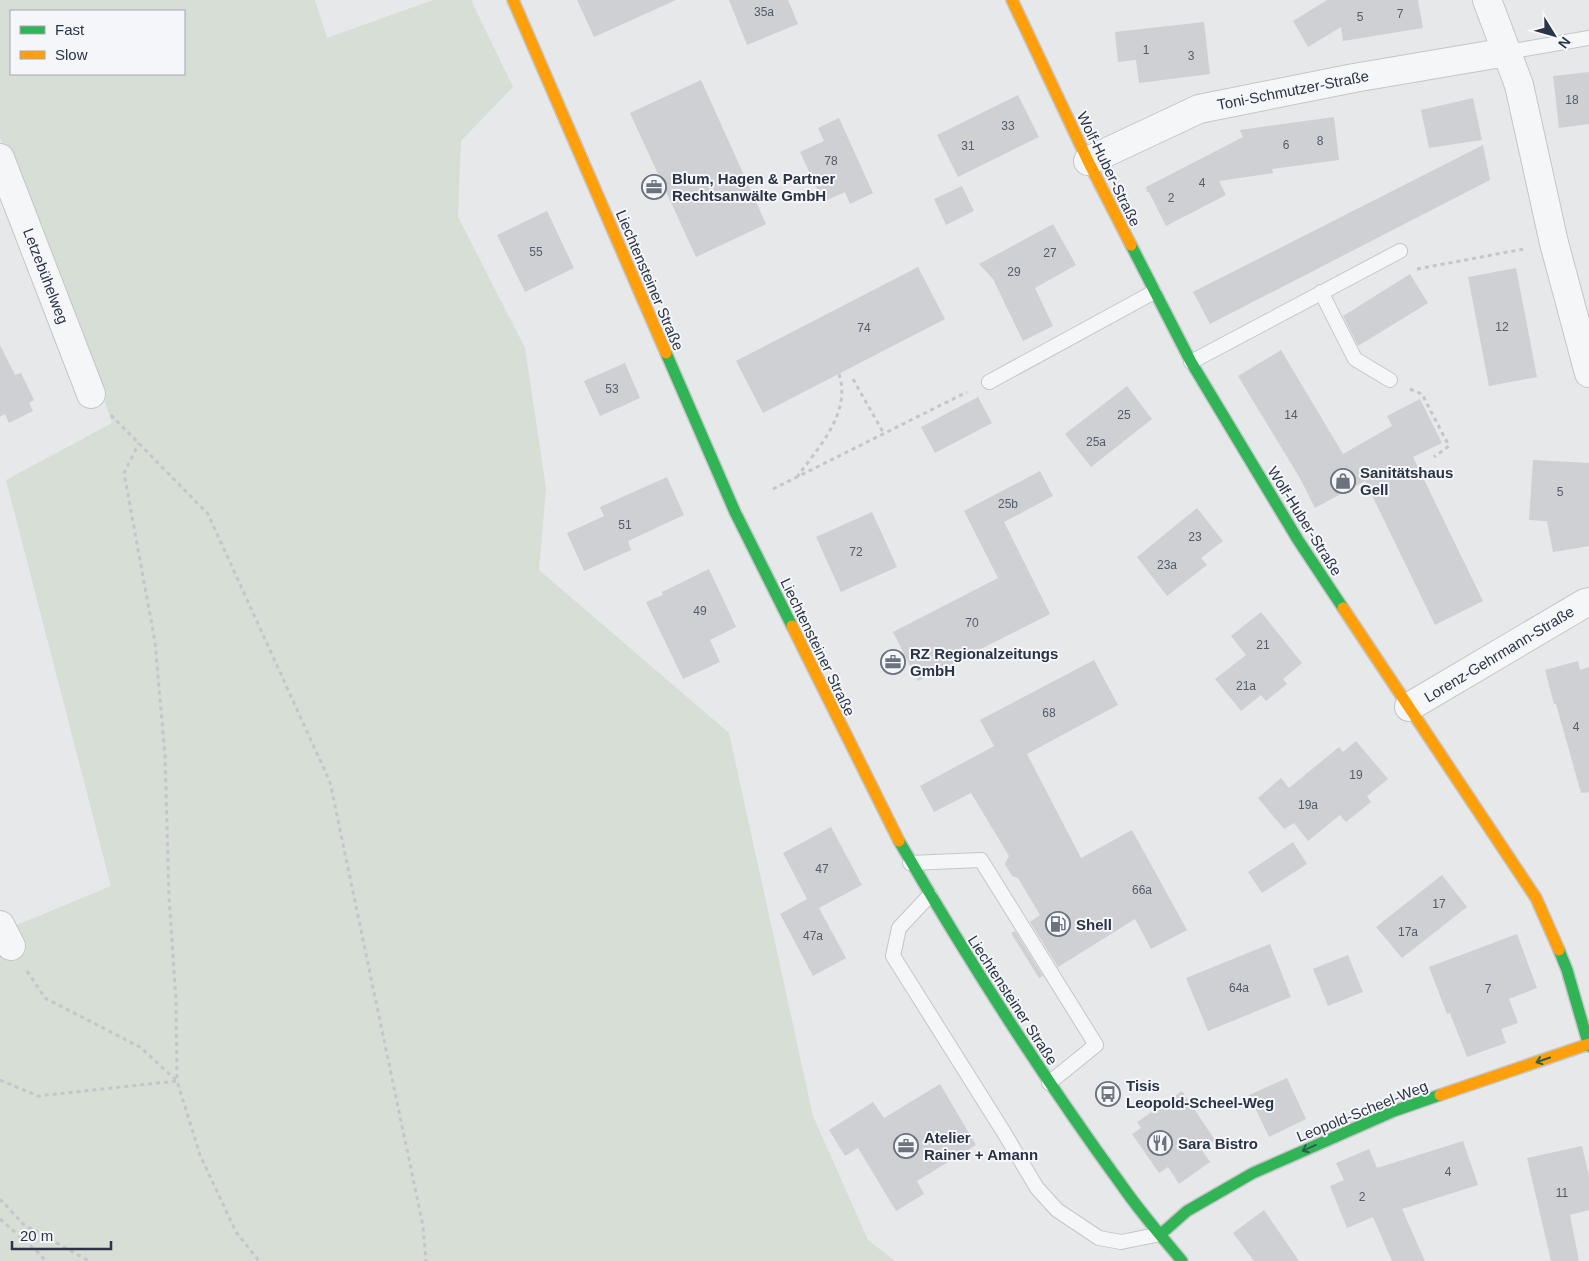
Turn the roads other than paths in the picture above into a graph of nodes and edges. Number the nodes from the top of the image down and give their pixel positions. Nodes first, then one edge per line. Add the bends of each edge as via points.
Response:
1 (513, 0) edge
2 (1012, 0) edge
3 (1487, 0) edge
4 (1589, 38) edge
5 (1507, 52) junction
6 (0, 158) edge
7 (1088, 161) junction
8 (1400, 251) road end
9 (1154, 292) junction
10 (1321, 292) junction
11 (1191, 362) junction
12 (1589, 373) edge
13 (1390, 380) road end
14 (989, 382) road end
15 (91, 394) road end
16 (1589, 602) edge
17 (1409, 707) junction
18 (910, 863) junction
19 (930, 895) junction
20 (1589, 1045) edge
21 (1049, 1083) junction
22 (1160, 1234) junction
23 (1182, 1261) edge

1 - 18 street, Liechtensteiner Straße via 734,512
2 - 7 street, Wolf-Huber-Straße
3 - 5 street
4 - 5 lane, Toni-Schmutzer-Straße
5 - 7 street, Toni-Schmutzer-Straße via 1199,109
5 - 12 street via 1519,85 1554,243
6 - 15 street, Letzebühelweg
7 - 9 street, Wolf-Huber-Straße
8 - 10 lane
9 - 11 street, Wolf-Huber-Straße
9 - 14 lane
10 - 11 lane
10 - 13 lane via 1355,359
11 - 17 street, Wolf-Huber-Straße via 1298,540
16 - 17 street, Lorenz-Gehrmann-Straße
17 - 20 street, Wolf-Huber-Straße via 1536,898 1567,970
18 - 19 street, Liechtensteiner Straße
18 - 21 lane via 981,860 1096,1045
19 - 21 street, Liechtensteiner Straße
19 - 22 lane via 899,928 893,956 1037,1188 1057,1210 1099,1238 1121,1242
20 -> 22 street, Leopold-Scheel-Weg via 1394,1111 1280,1161 1187,1211
21 - 22 street, Liechtensteiner Straße
22 - 23 street, Liechtensteiner Straße

